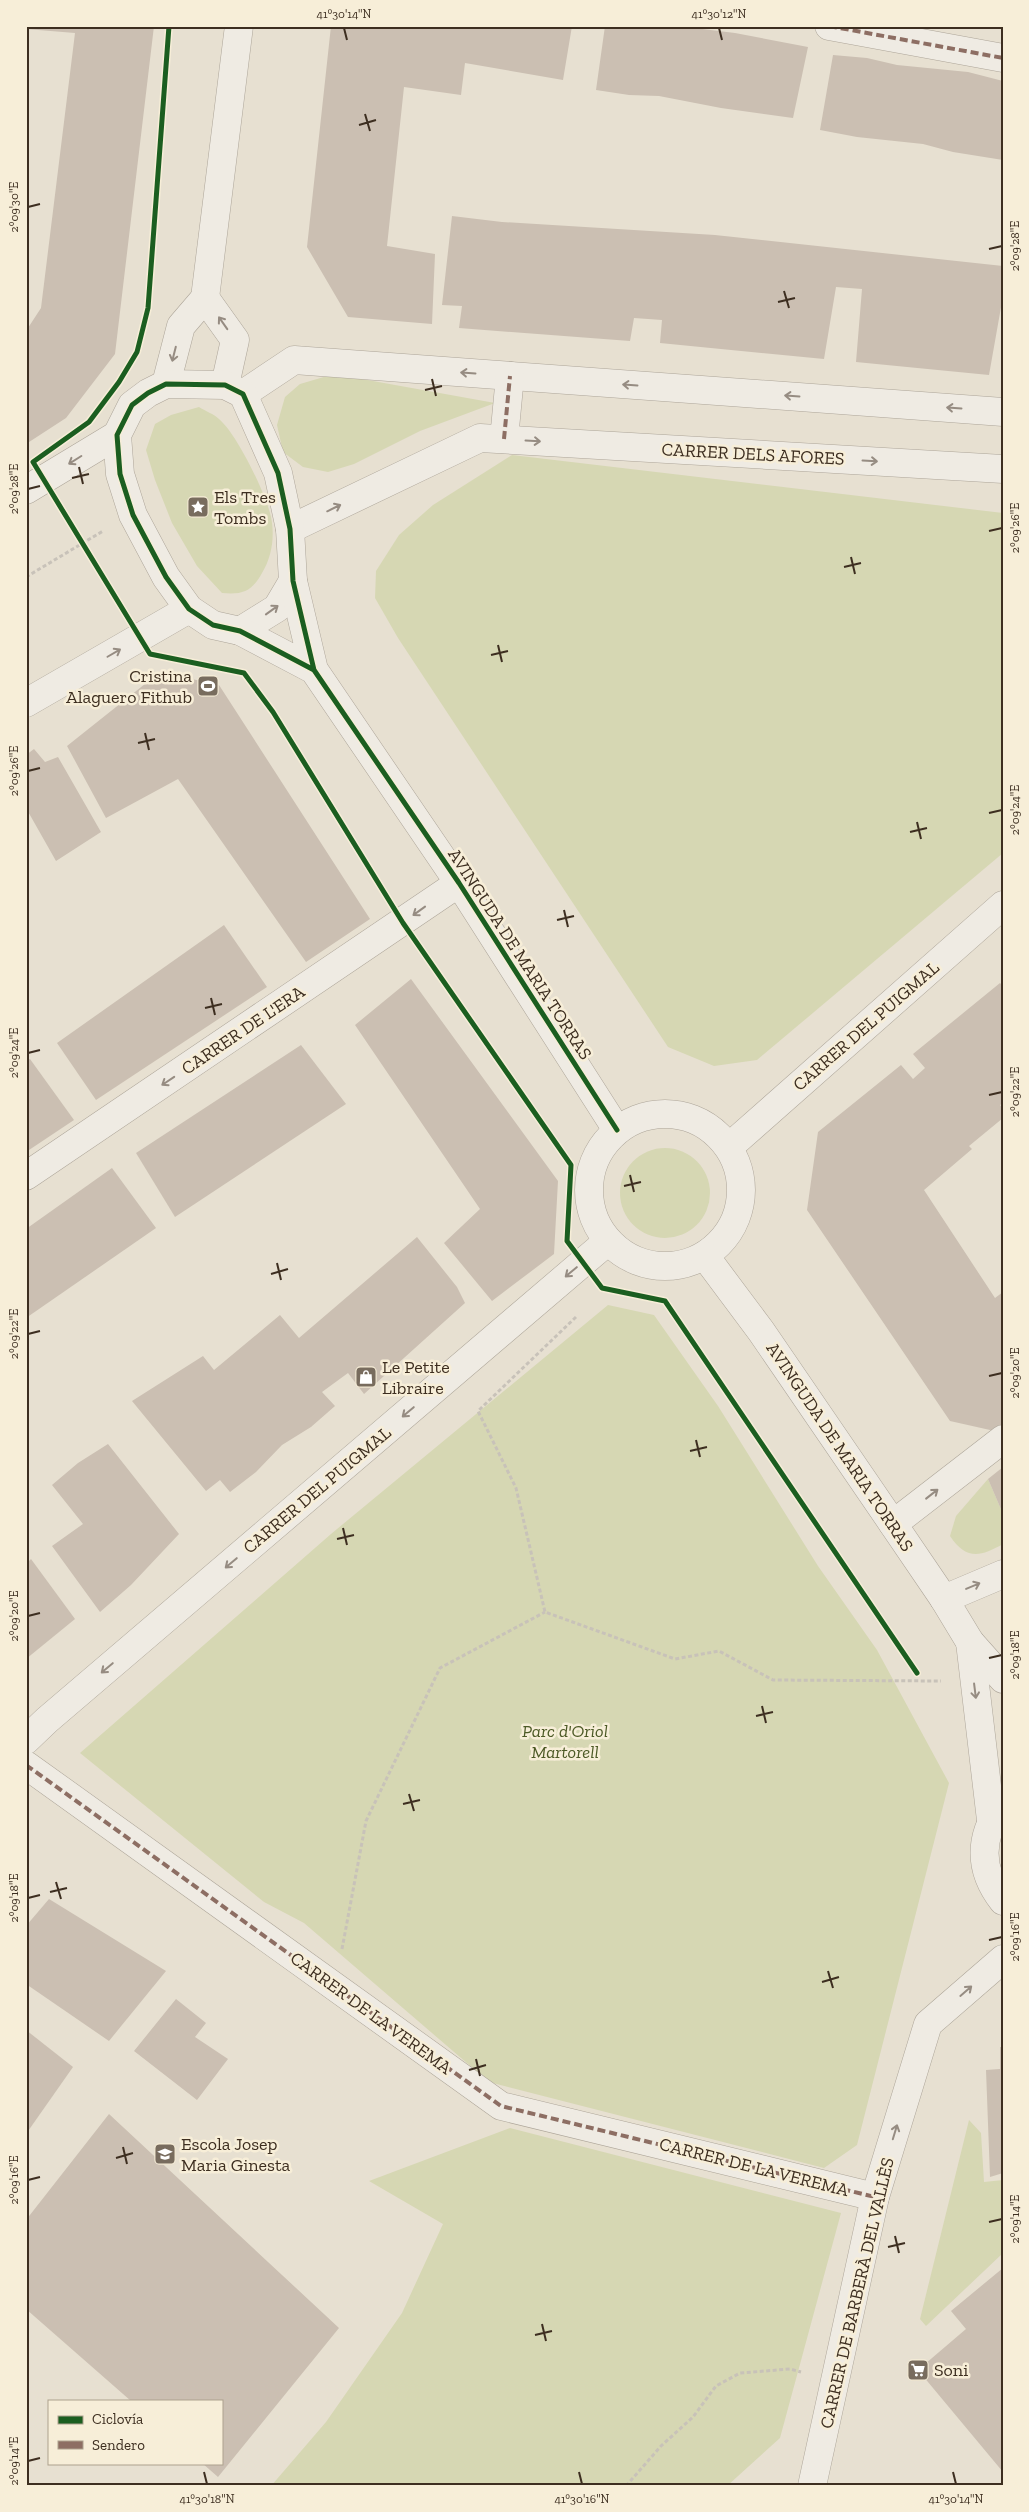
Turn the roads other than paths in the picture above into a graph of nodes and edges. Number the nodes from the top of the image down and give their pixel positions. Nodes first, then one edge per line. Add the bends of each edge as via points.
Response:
1 (239, 26) edge
2 (829, 26) edge
3 (1003, 58) edge
4 (205, 298) junction
5 (510, 376) junction
6 (166, 384) junction
7 (234, 390) junction
8 (1003, 412) edge
9 (117, 435) junction
10 (504, 439) junction
11 (1003, 468) edge
12 (26, 490) edge
13 (290, 529) junction
14 (293, 580) junction
15 (189, 609) junction
16 (240, 631) junction
17 (314, 670) junction
18 (26, 703) edge
19 (459, 883) junction
20 (1003, 905) edge
21 (617, 1130) junction
22 (729, 1147) junction
23 (26, 1176) edge
24 (608, 1241) junction
25 (705, 1256) junction
26 (1003, 1439) edge
27 (893, 1524) junction
28 (1003, 1574) edge
29 (944, 1599) junction
30 (970, 1642) junction
31 (1003, 1679) edge
32 (26, 1740) edge
33 (26, 1764) edge
34 (997, 1812) edge
35 (1003, 1901) edge
36 (1003, 1959) edge
37 (875, 2197) junction
38 (812, 2486) edge

1 - 4 street
2 - 3 street
4 -> 6 street via 181,326
7 -> 4 street via 235,340
5 -> 7 street via 294,360
8 -> 5 street
5 - 10 street
6 - 7 street
6 - 9 street via 132,405
7 - 13 street via 278,473
9 -> 12 street
9 - 15 street via 120,474 133,515 166,577
10 -> 11 street, CARRER DELS AFORES
13 -> 10 street, CARRER DELS AFORES via 480,438
13 - 14 street
16 -> 14 street via 277,608
14 - 17 street
15 - 16 street via 214,625
18 -> 15 street
16 - 17 street
17 - 19 street, AVINGUDA DE MARIA TORRAS
19 - 21 street, AVINGUDA DE MARIA TORRAS
19 -> 23 street, CARRER DE L'ERA
20 - 22 street, CARRER DEL PUIGMAL
21 - 22 street via 648,1115 677,1114 710,1127
21 - 24 street via 600,1151 589,1182 591,1208
22 - 25 street via 742,1179 741,1206 727,1236
24 - 25 street via 628,1257 653,1266
24 -> 32 street, CARRER DEL PUIGMAL
25 - 27 street, AVINGUDA DE MARIA TORRAS
27 -> 26 street
27 - 29 street, AVINGUDA DE MARIA TORRAS
29 -> 28 street
29 - 30 street, AVINGUDA DE MARIA TORRAS
30 - 31 street, AVINGUDA DE MARIA TORRAS
30 -> 34 street, AVINGUDA DE MARIA TORRAS
33 - 37 street, CARRER DE LA VEREMA via 501,2106
34 - 35 street, AVINGUDA DE MARIA TORRAS via 984,1852 990,1885
37 -> 36 street, CARRER DE BARBERÀ DEL VALLÈS via 928,2024
37 - 38 street, CARRER DE BARBERÀ DEL VALLÈS

